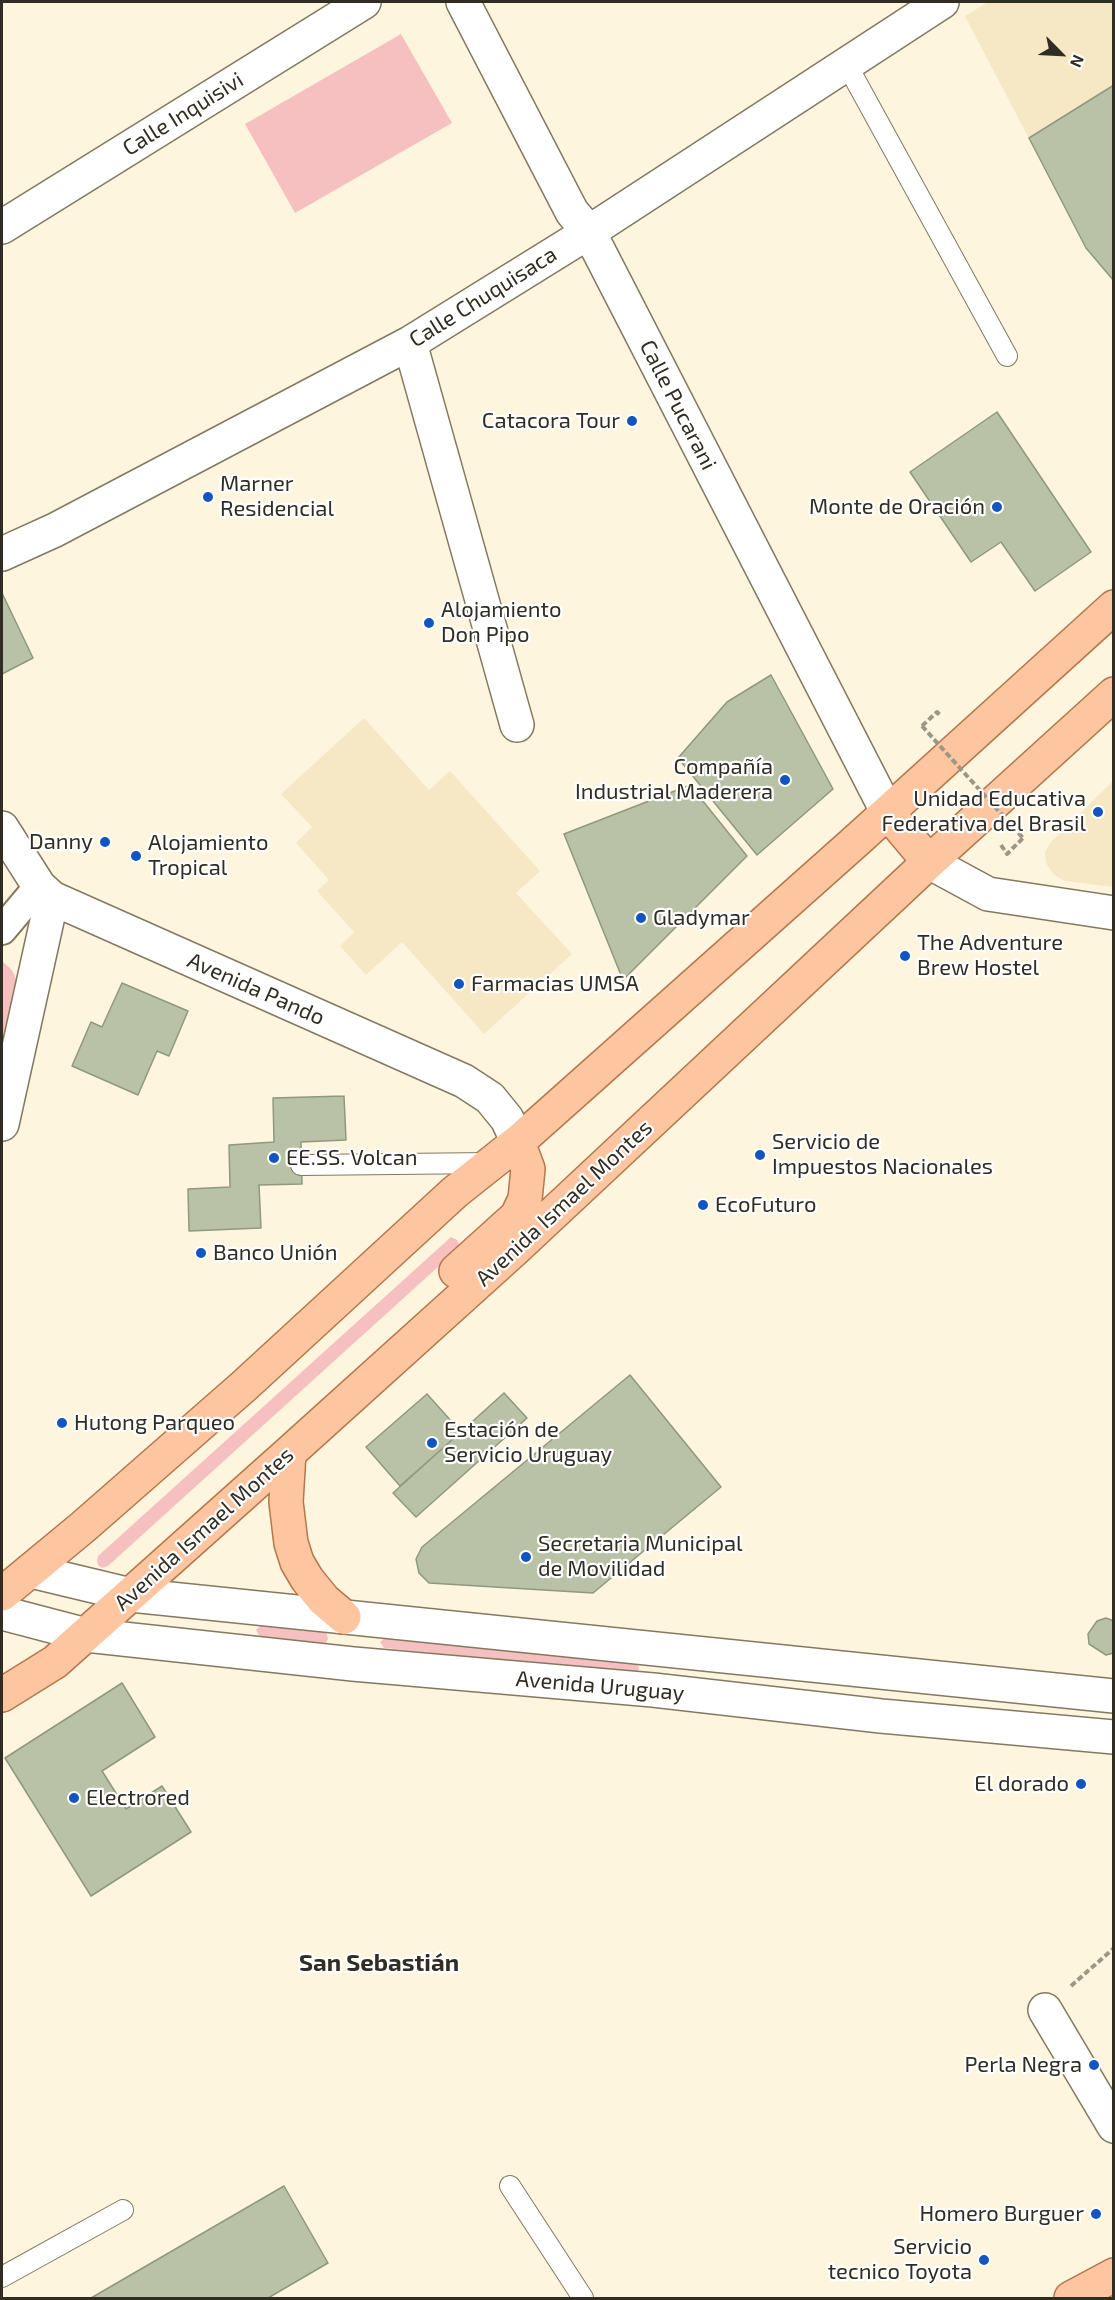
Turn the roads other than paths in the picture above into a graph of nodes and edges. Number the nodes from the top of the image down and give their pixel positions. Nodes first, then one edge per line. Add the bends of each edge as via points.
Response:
1 (364, 2) edge
2 (463, 2) edge
3 (942, 2) edge
4 (847, 65) junction
5 (2, 227) edge
6 (589, 232) junction
7 (410, 343) junction
8 (1007, 356) dead end
9 (2, 554) edge
10 (1113, 608) edge
11 (1113, 694) edge
12 (517, 725) dead end
13 (888, 813) junction
14 (2, 828) edge
15 (930, 862) junction
16 (46, 892) junction
17 (1113, 913) edge
18 (2, 930) edge
19 (2, 1124) edge
20 (518, 1142) junction
21 (491, 1163) junction
22 (301, 1165) dead end
23 (433, 1323) junction
24 (290, 1453) junction
25 (31, 1571) junction
26 (2, 1594) edge
27 (131, 1594) junction
28 (2, 1613) edge
29 (350, 1618) junction
30 (86, 1635) junction
31 (657, 1649) junction
32 (353, 1664) junction
33 (886, 1674) junction
34 (653, 1690) junction
35 (2, 1695) edge
36 (1113, 1696) edge
37 (881, 1716) junction
38 (1113, 1737) edge
39 (1045, 2010) road end
40 (1113, 2126) edge
41 (510, 2186) dead end
42 (123, 2210) dead end
43 (1113, 2275) edge
44 (2, 2277) edge
45 (583, 2298) edge
46 (1071, 2298) edge

1 - 5 street, Calle Inquisivi
2 - 6 street, Calle Pucarani via 572,212
3 - 4 street, Calle Chuquisaca
4 - 6 street, Calle Chuquisaca
4 - 8 lane
6 - 7 street, Calle Chuquisaca
6 - 13 street, Calle Pucarani
7 - 9 street, Calle Chuquisaca via 66,525
7 - 12 street
10 - 13 main road
11 - 15 main road, Avenida Ismael Montes
13 - 15 main road
13 - 20 main road
14 - 16 street
15 - 17 street via 988,894
15 - 23 main road, Avenida Ismael Montes
16 - 18 street
16 - 19 street
16 - 20 street, Avenida Pando via 464,1081 490,1098 507,1119
20 - 21 main road
20 - 23 main road via 528,1168 525,1199 517,1216 439,1287
21 - 22 lane
21 - 25 main road
23 - 24 main road, Avenida Ismael Montes
24 - 27 main road, Avenida Ismael Montes
24 - 29 main road via 286,1502 297,1562 324,1600
25 - 26 main road
25 - 27 street, Avenida Uruguay
27 - 29 street, Avenida Uruguay
27 - 30 main road, Avenida Ismael Montes
28 - 30 street, Avenida Uruguay
29 - 31 street, Avenida Uruguay
29 - 32 street
30 - 32 street, Avenida Uruguay
30 - 35 main road, Avenida Ismael Montes via 56,1662
31 - 33 street, Avenida Uruguay
31 - 34 street
32 - 34 street, Avenida Uruguay
33 - 36 street, Avenida Uruguay
33 - 37 street
34 - 37 street, Avenida Uruguay
37 - 38 street, Avenida Uruguay
39 - 40 street
41 - 45 lane
42 - 44 lane
43 - 46 main road

